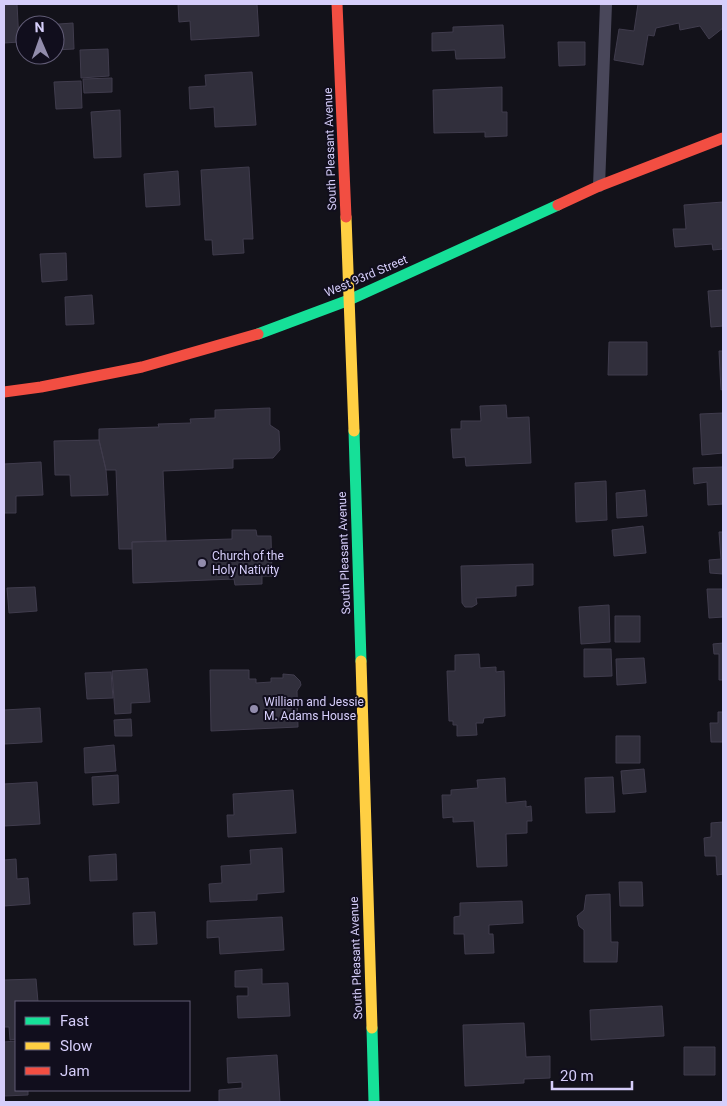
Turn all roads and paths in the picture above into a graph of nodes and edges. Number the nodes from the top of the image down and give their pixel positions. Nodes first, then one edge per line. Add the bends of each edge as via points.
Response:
1 (337, 4) edge
2 (606, 4) edge
3 (723, 138) edge
4 (599, 186) junction
5 (350, 300) junction
6 (4, 392) edge
7 (374, 1102) edge

1 - 5 street, South Pleasant Avenue
2 - 4 lane
3 - 4 street, West 93rd Street
4 - 5 street, West 93rd Street
5 - 6 street, West 93rd Street via 247,338 142,367
5 - 7 street, South Pleasant Avenue

